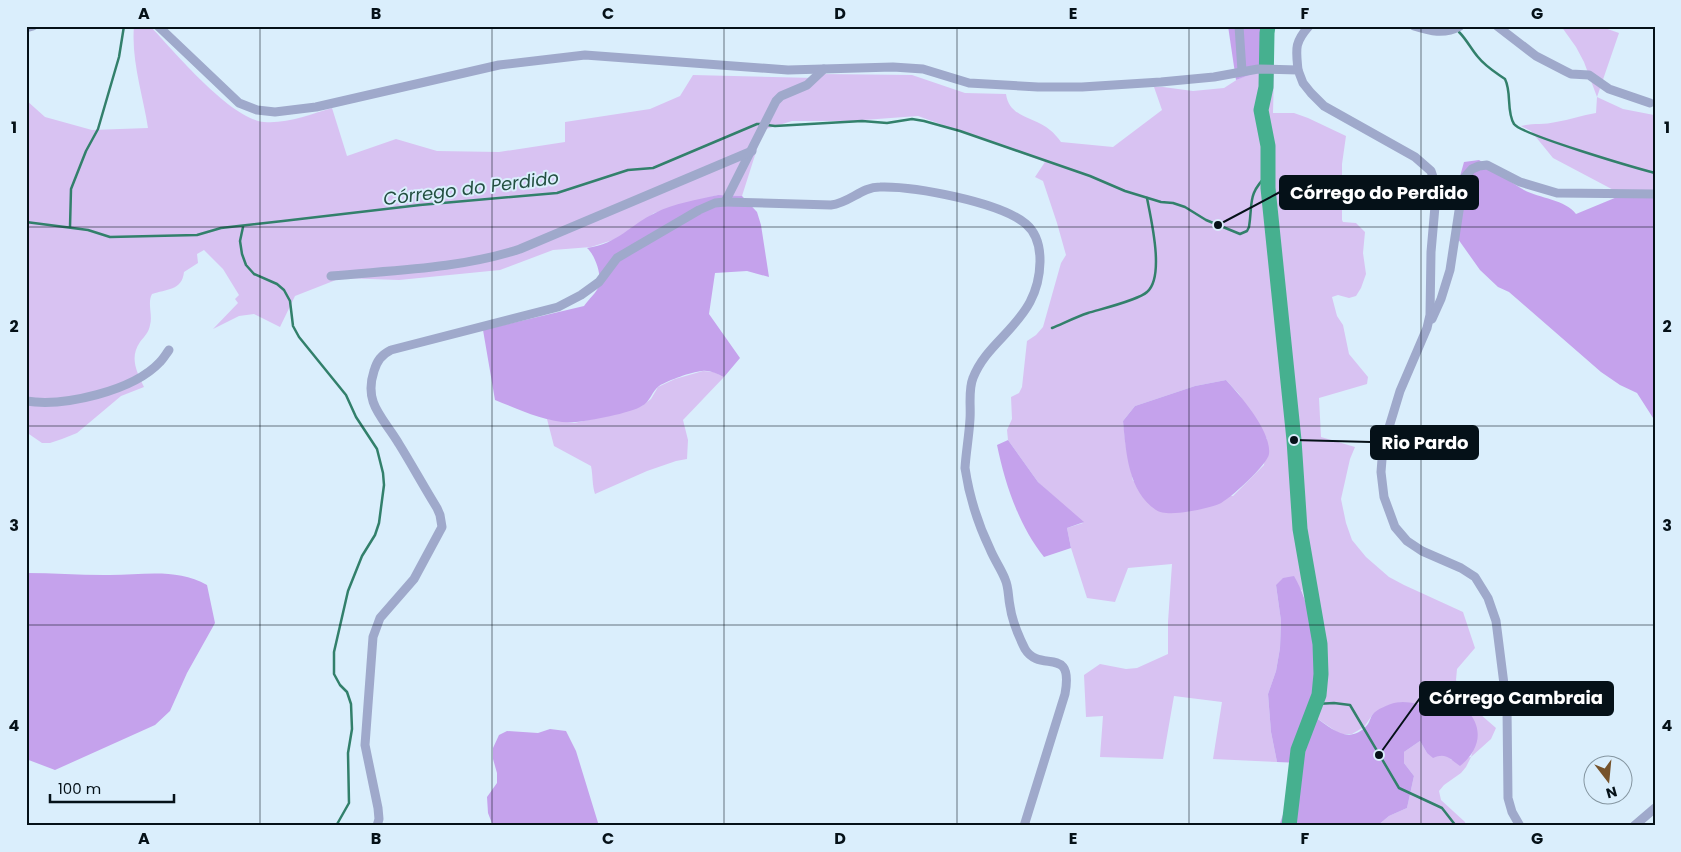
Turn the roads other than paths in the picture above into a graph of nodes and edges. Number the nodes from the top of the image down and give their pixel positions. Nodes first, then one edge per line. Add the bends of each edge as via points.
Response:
1 (33, 26) edge
2 (158, 26) edge
3 (1239, 26) edge
4 (1309, 26) edge
5 (1414, 26) edge
6 (1460, 26) edge
7 (1497, 26) edge
8 (26, 28) edge
9 (824, 69) junction
10 (1298, 70) junction
11 (1242, 71) junction
12 (1650, 103) dead end
13 (752, 151) junction
14 (1655, 194) edge
15 (726, 202) junction
16 (331, 276) dead end
17 (1427, 328) junction
18 (169, 350) dead end
19 (26, 401) edge
20 (1655, 808) edge
21 (377, 826) edge
22 (1024, 826) edge
23 (1520, 826) edge
24 (1634, 826) edge

1 - 8 street
2 - 9 street via 239,103 256,110 276,112 316,107 499,65 585,55 788,70
3 - 11 street
4 - 10 street via 1296,48
5 - 6 street via 1435,32 1447,32
7 - 12 street via 1536,56 1565,71 1589,75 1608,89
9 - 11 street via 893,66 923,69 969,83 1055,87 1161,82
9 - 13 street via 807,84 776,101
10 - 11 street
10 - 17 street via 1303,82 1324,106 1414,157 1431,171 1436,195
13 - 15 street
13 - 16 street via 497,257
14 - 17 street via 1557,193 1520,182 1487,165 1472,169 1464,178 1446,286
15 - 21 street via 698,210 617,258 599,282 558,307 390,350 377,362 372,377 373,404 437,508 442,527 414,579 380,618 373,637 364,745 378,808
15 - 22 street via 831,205 846,202 866,189 882,186 970,200 1016,217 1028,225 1034,237 1040,264 1030,302 1008,334 981,361 972,380 965,468 984,537 1006,580 1021,642 1035,658 1059,663 1067,674 1066,694
17 - 23 street via 1400,391 1383,448 1384,497 1395,527 1407,542 1461,568 1475,578 1488,598 1496,621 1507,708 1508,798
18 - 19 street via 160,363 143,375 107,392 52,403
20 - 24 street

